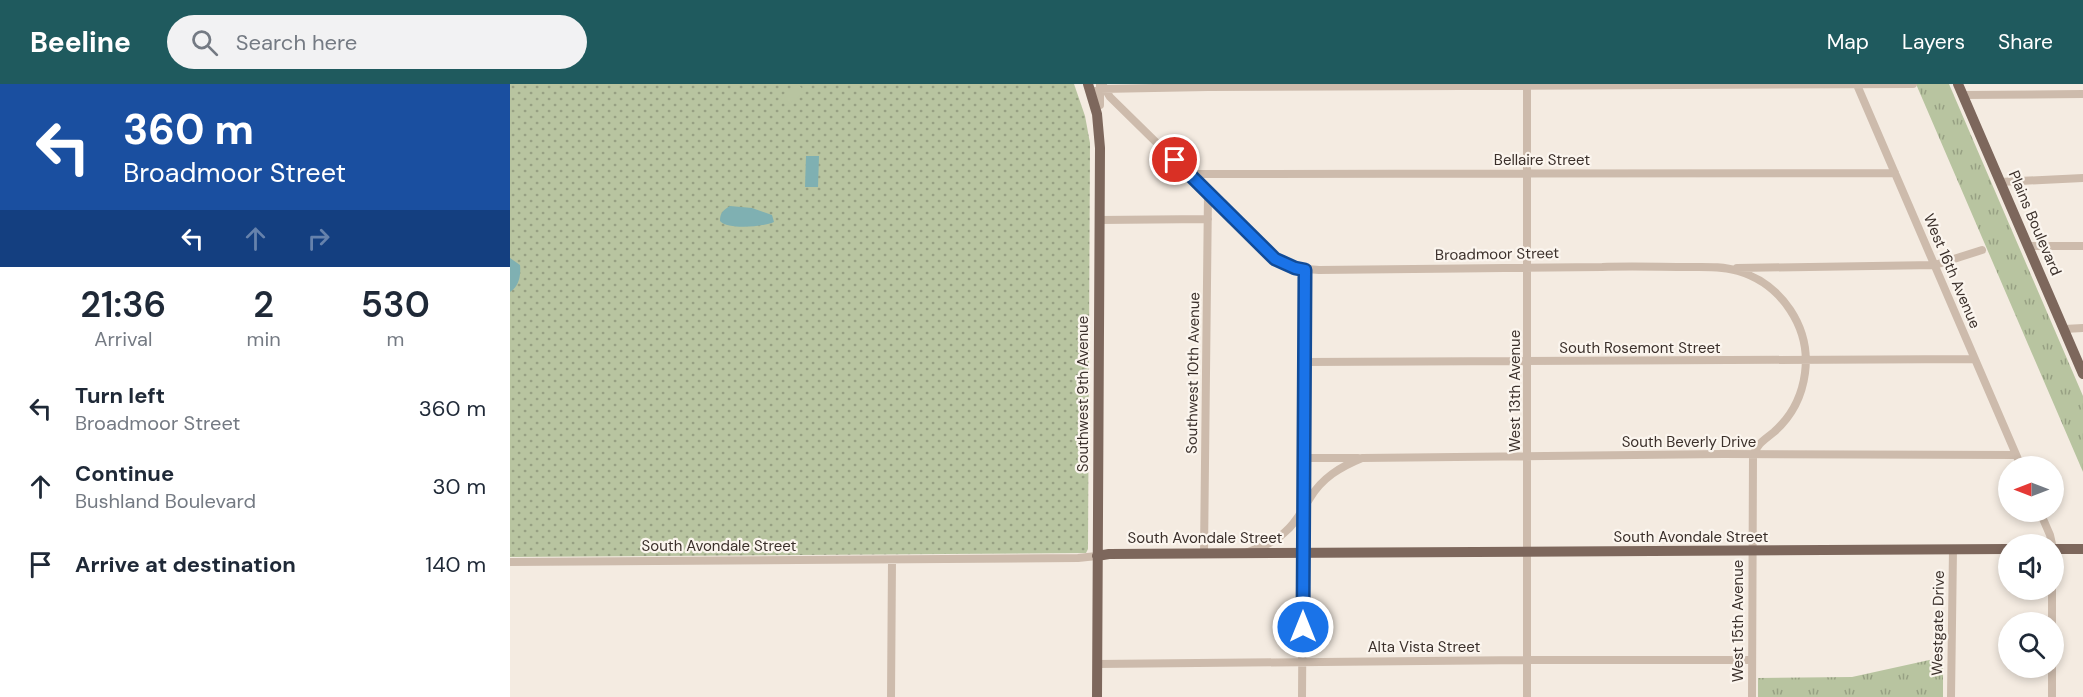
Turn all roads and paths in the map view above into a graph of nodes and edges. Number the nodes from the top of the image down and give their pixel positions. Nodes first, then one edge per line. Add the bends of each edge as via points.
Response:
1 (1913, 84) edge
2 (1314, 85) edge
3 (1422, 85) edge
4 (1634, 85) edge
5 (1740, 85) edge
6 (1845, 85) edge
7 (1857, 85) edge
8 (1208, 86) edge
9 (1527, 86) edge
10 (1097, 87) edge
11 (1961, 89) edge
12 (2083, 94) edge
13 (1119, 106) junction
14 (1098, 109) junction
15 (1895, 173) junction
16 (1189, 174) junction
17 (1528, 174) junction
18 (2083, 178) edge
19 (2000, 182) junction
20 (1208, 193) junction
21 (1208, 219) junction
22 (1100, 220) junction
23 (2028, 246) junction
24 (2083, 246) edge
25 (1982, 250) dead end
26 (1935, 266) junction
27 (1528, 268) junction
28 (1722, 268) junction
29 (1305, 270) junction
30 (2083, 328) edge
31 (2064, 329) junction
32 (1974, 359) junction
33 (1305, 362) junction
34 (1528, 362) junction
35 (1806, 362) junction
36 (2083, 374) edge
37 (2016, 454) joint
38 (1753, 455) junction
39 (1528, 457) junction
40 (1305, 458) junction
41 (1362, 458) junction
42 (1304, 510) junction
43 (2064, 548) edge
44 (1953, 549) junction
45 (1998, 549) edge
46 (2083, 549) edge
47 (1752, 551) junction
48 (1244, 553) junction
49 (1304, 553) junction
50 (1528, 553) junction
51 (1204, 554) junction
52 (1097, 556) junction
53 (892, 560) junction
54 (510, 562) edge
55 (1527, 660) junction
56 (1752, 660) junction
57 (1303, 662) junction
58 (1097, 664) junction
59 (2052, 678) edge
60 (891, 697) edge
61 (1097, 697) edge
62 (1302, 697) edge
63 (1527, 697) edge
64 (1752, 697) edge
65 (1951, 697) edge
66 (2052, 697) edge

1 - 7 street
2 - 3 street
2 - 8 street
3 - 9 street
4 - 5 street
4 - 9 street
5 - 6 street
6 - 7 street
7 - 15 street, West 16th Avenue
8 - 10 street
9 - 17 street, West 13th Avenue
10 - 13 street
10 - 14 main road, Southwest 9th Avenue
11 - 12 street
11 - 19 main road, Plains Boulevard
13 - 14 street via 1107,101
13 - 16 street
14 - 22 main road, Southwest 9th Avenue
15 - 17 street, Bellaire Street
15 - 26 street, West 16th Avenue
16 - 17 street, Bellaire Street
16 - 20 street
17 - 27 street, West 13th Avenue
18 - 19 street
19 - 23 main road, Plains Boulevard
20 - 21 street, Southwest 10th Avenue
20 - 29 street, Broadmoor Street via 1275,259
21 - 22 street
21 - 51 street, Southwest 10th Avenue
22 - 52 main road, Southwest 9th Avenue
23 - 24 street
23 - 31 main road, Plains Boulevard
25 - 26 street, Broadmoor Street
26 - 28 street, Broadmoor Street
26 - 32 street, West 16th Avenue
27 - 28 street, Broadmoor Street
27 - 29 street, Broadmoor Street
27 - 34 street, West 13th Avenue
28 - 35 street, Broadmoor Street via 1737,270 1762,282 1786,303 1802,333
29 - 33 street
30 - 31 street
31 - 36 main road, Plains Boulevard
32 - 35 street, South Rosemont Street
32 - 37 street, West 16th Avenue
33 - 34 street, South Rosemont Street
33 - 40 street
34 - 35 street, South Rosemont Street
34 - 39 street, West 13th Avenue
35 - 38 street via 1803,384 1792,411 1758,443
37 - 38 street, South Beverly Drive
38 - 39 street, South Beverly Drive
38 - 47 street, West 15th Avenue
39 - 41 street, South Beverly Drive
39 - 50 street, West 13th Avenue
40 - 41 street, South Beverly Drive
40 - 42 street
41 - 42 street, South Beverly Drive via 1328,477
42 - 48 street, South Beverly Drive via 1284,534
42 - 49 street
43 - 46 main road
44 - 45 main road, South Avondale Street
44 - 47 main road, South Avondale Street
44 - 65 street, Westgate Drive
47 - 50 main road, South Avondale Street
47 - 56 street, West 15th Avenue
48 - 49 main road, South Avondale Street
48 - 51 main road, South Avondale Street
49 - 50 main road, South Avondale Street
49 - 57 street
50 - 55 street, West 13th Avenue
51 - 52 main road, South Avondale Street
52 - 53 street, South Avondale Street
52 - 58 main road, Southwest 9th Avenue
53 - 54 street, South Avondale Street
53 - 60 street
55 - 56 street, Alta Vista Street
55 - 57 street, Alta Vista Street
55 - 63 street, West 13th Avenue
56 - 64 street, West 15th Avenue
57 - 58 street, Alta Vista Street
57 - 62 street
58 - 61 main road, Southwest 9th Avenue
59 - 66 street

